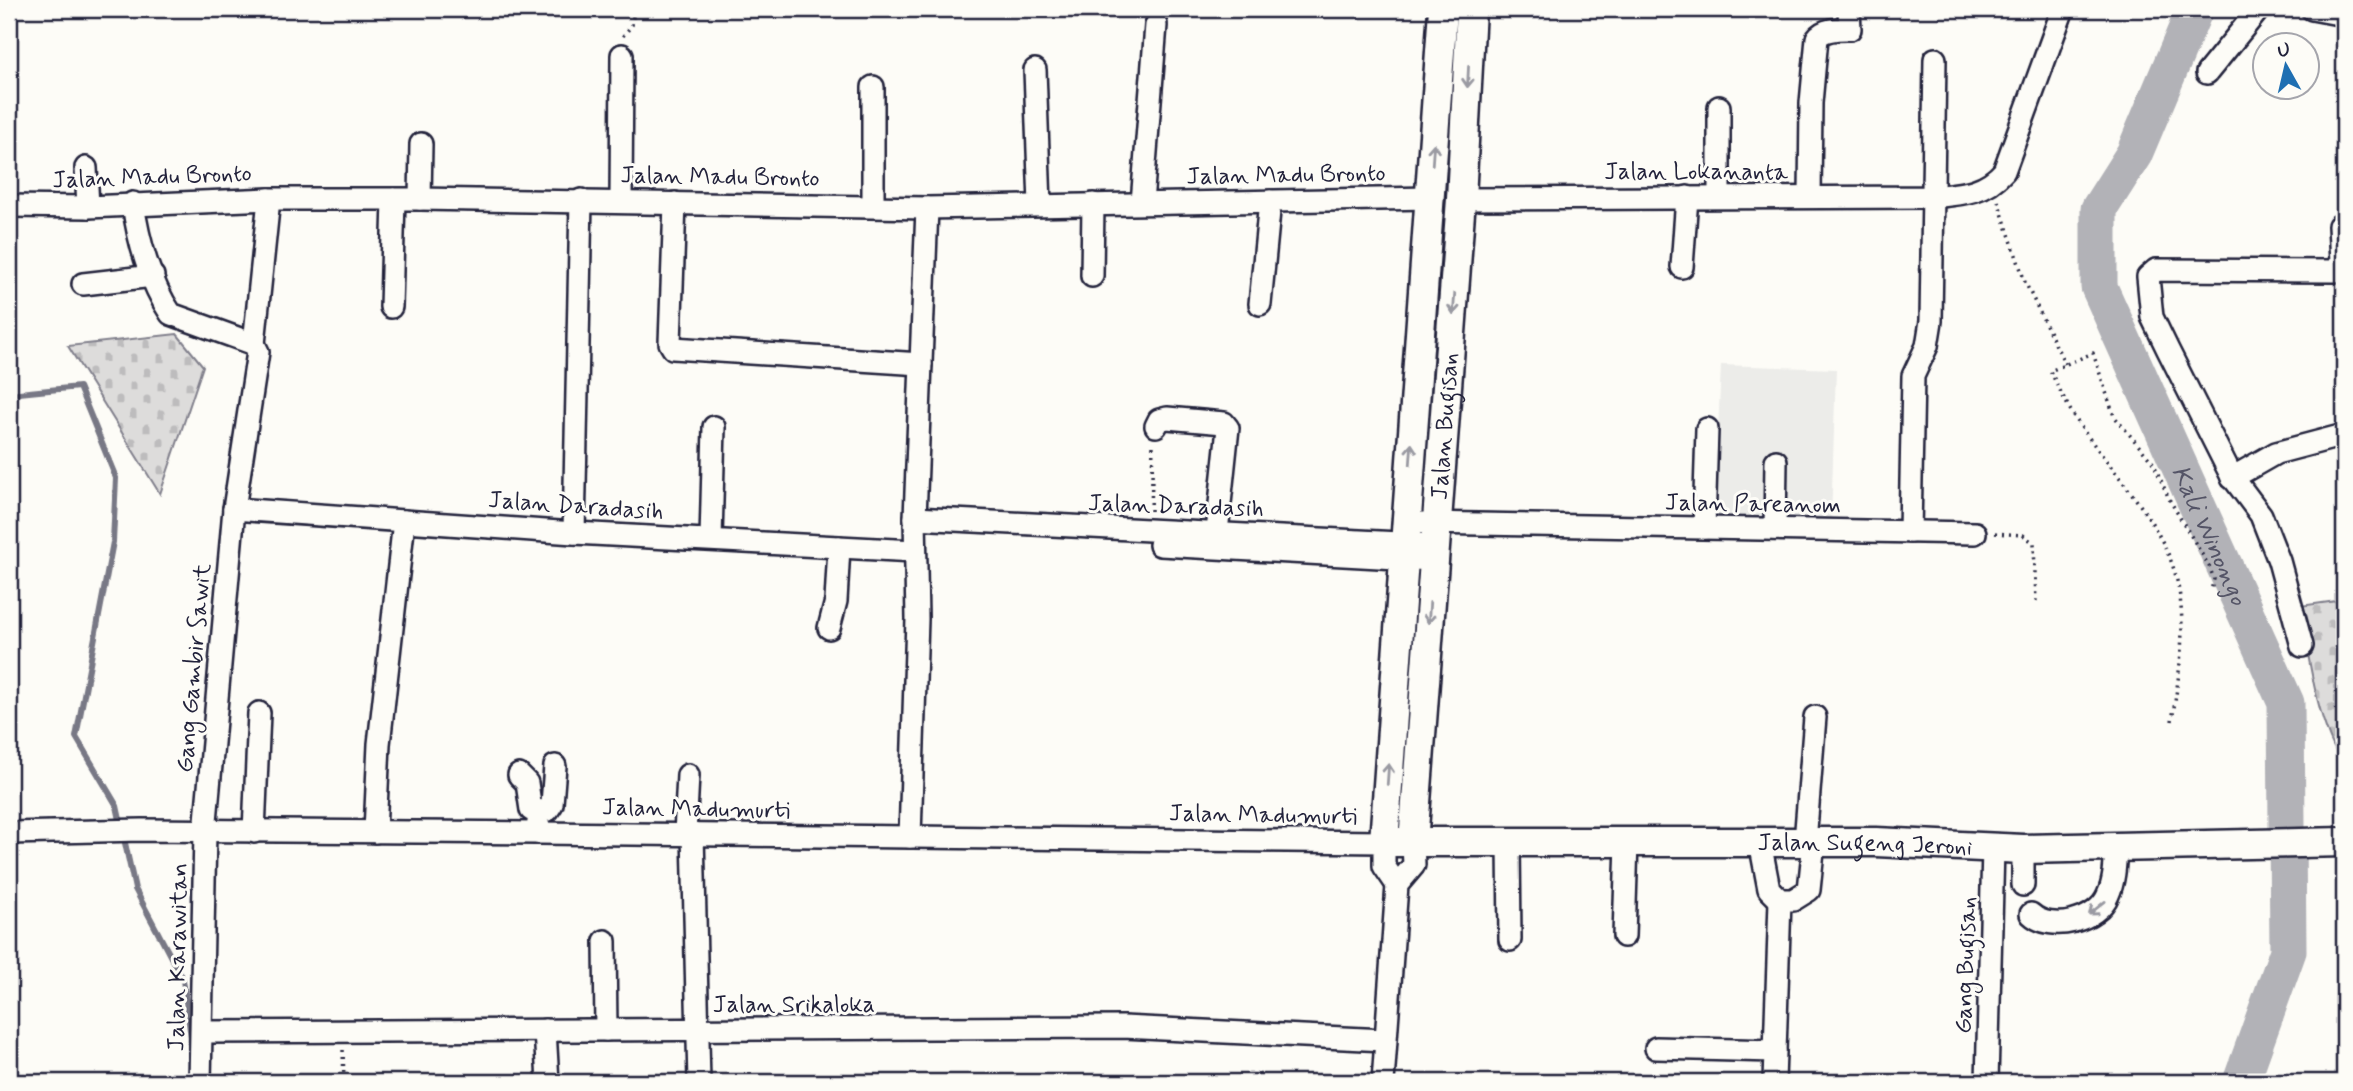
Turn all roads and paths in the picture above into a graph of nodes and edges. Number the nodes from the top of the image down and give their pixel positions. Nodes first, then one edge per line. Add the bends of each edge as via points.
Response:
1 (634, 9) edge
2 (1443, 9) edge
3 (1471, 9) edge
4 (1849, 9) edge
5 (2063, 9) edge
6 (2259, 9) edge
7 (2312, 9) edge
8 (2344, 15) edge
9 (1156, 25) dead end
10 (622, 55) joint
11 (1935, 59) dead end
12 (1035, 70) dead end
13 (2207, 73) dead end
14 (873, 87) dead end
15 (1719, 107) dead end
16 (421, 144) dead end
17 (86, 168) dead end
18 (1991, 186) junction
19 (1687, 197) junction
20 (1718, 197) junction
21 (1810, 197) junction
22 (1931, 197) junction
23 (1430, 198) junction
24 (269, 199) junction
25 (394, 199) junction
26 (420, 199) junction
27 (1461, 199) junction
28 (580, 200) junction
29 (621, 201) junction
30 (1270, 201) junction
31 (134, 203) junction
32 (676, 203) junction
33 (1142, 203) junction
34 (1093, 204) junction
35 (873, 205) junction
36 (1040, 205) junction
37 (9, 206) edge
38 (88, 207) junction
39 (927, 208) junction
40 (2344, 223) edge
41 (1682, 267) dead end
42 (153, 276) junction
43 (1092, 276) dead end
44 (83, 284) dead end
45 (1260, 304) dead end
46 (391, 307) dead end
47 (254, 344) junction
48 (921, 364) junction
49 (2065, 364) junction
50 (1156, 426) joint
51 (714, 427) dead end
52 (1707, 429) dead end
53 (2344, 435) edge
54 (1776, 461) dead end
55 (2232, 478) junction
56 (234, 509) junction
57 (404, 521) junction
58 (1704, 528) junction
59 (1775, 529) junction
60 (1150, 531) junction
61 (1217, 532) junction
62 (1910, 532) junction
63 (573, 533) junction
64 (1975, 533) joint
65 (915, 534) junction
66 (711, 539) junction
67 (1405, 541) junction
68 (1435, 543) junction
69 (839, 547) junction
70 (2211, 590) dead end
71 (2036, 603) dead end
72 (829, 628) dead end
73 (2302, 646) dead end
74 (259, 713) dead end
75 (1815, 717) dead end
76 (2172, 721) dead end
77 (555, 766) dead end
78 (519, 775) dead end
79 (688, 775) dead end
80 (538, 811) junction
81 (205, 832) junction
82 (254, 832) junction
83 (375, 832) junction
84 (9, 833) edge
85 (537, 833) junction
86 (689, 834) junction
87 (910, 837) junction
88 (1384, 842) junction
89 (1413, 842) junction
90 (1509, 842) junction
91 (1627, 842) junction
92 (1760, 842) junction
93 (1810, 842) junction
94 (2344, 842) edge
95 (2116, 846) junction
96 (1993, 848) junction
97 (2023, 849) junction
98 (1397, 885) junction
99 (2023, 886) dead end
100 (1780, 900) junction
101 (2031, 914) dead end
102 (1624, 936) dead end
103 (1510, 940) dead end
104 (605, 941) dead end
105 (545, 1030) junction
106 (606, 1030) junction
107 (697, 1030) junction
108 (343, 1031) junction
109 (202, 1032) junction
110 (1385, 1040) junction
111 (1656, 1048) dead end
112 (1775, 1051) junction
113 (200, 1082) edge
114 (344, 1082) edge
115 (548, 1082) edge
116 (699, 1082) edge
117 (1383, 1082) edge
118 (1774, 1082) edge
119 (1987, 1082) edge

1 - 10 path via 632,25 621,40
23 -> 2 main road, Jalan Bugisan
3 -> 27 main road, Jalan Bugisan
4 - 21 street via 1850,29 1833,29 1817,37
5 - 18 street via 2004,171
6 - 13 street
7 - 8 street
9 - 33 street
10 - 29 street
11 - 22 street
12 - 36 street
14 - 35 street
15 - 20 street
16 - 26 street
17 - 38 street
18 - 22 street, Jalan Lokananta
18 - 49 path via 2025,282
19 - 20 street, Jalan Lokananta
19 - 27 street, Jalan Lokananta
19 - 41 street
20 - 21 street, Jalan Lokananta
21 - 22 street, Jalan Lokananta
22 - 62 street via 1931,321 1927,346 1913,376
23 - 27 main road
23 - 30 street, Jalan Madu Bronto
67 -> 23 main road, Jalan Bugisan
24 - 25 street, Jalan Madu Bronto
24 - 31 street, Jalan Madu Bronto
24 - 47 street, Gang Gambir Sawit
25 - 26 street, Jalan Madu Bronto
25 - 46 street
26 - 28 street, Jalan Madu Bronto
27 -> 68 main road, Jalan Bugisan
28 - 29 street, Jalan Madu Bronto
28 - 63 street
29 - 32 street, Jalan Madu Bronto
30 - 33 street, Jalan Madu Bronto
30 - 45 street
31 - 38 street, Jalan Madu Bronto
31 - 42 street via 140,240
32 - 35 street, Jalan Madu Bronto
32 - 48 street via 670,293 673,348
33 - 34 street, Jalan Madu Bronto
34 - 36 street, Jalan Madu Bronto
34 - 43 street
35 - 39 street, Jalan Madu Bronto
36 - 39 street, Jalan Madu Bronto
37 - 38 street, Jalan Madu Bronto
39 - 48 street
40 - 55 street via 2339,226 2341,262 2336,271 2156,270 2150,274 2152,317
42 - 44 street
42 - 47 street via 171,314
47 - 56 street, Gang Gambir Sawit via 257,365
48 - 65 street
49 - 70 path via 2093,353 2114,416 2154,464 2209,566 2214,579
49 - 76 path via 2050,371 2075,417 2147,516 2171,562 2181,623
50 - 60 path
50 - 61 street via 1167,418 1224,423 1228,428
51 - 66 street
52 - 58 street
53 - 55 street via 2276,453
54 - 59 street
55 - 73 street via 2261,515
56 - 57 street, Jalan Daradasih
56 - 81 street, Gang Gambir Sawit
57 - 63 street, Jalan Daradasih
57 - 83 street via 379,744
58 - 59 street, Jalan Pareanom
58 - 68 street, Jalan Pareanom
59 - 62 street, Jalan Pareanom
60 - 61 street, Jalan Daradasih
60 - 65 street, Jalan Daradasih
61 - 67 street, Jalan Daradasih
62 - 64 street, Jalan Pareanom
63 - 66 street, Jalan Daradasih
64 - 71 path via 2022,535 2034,542
65 - 67 street, Jalan Daradasih
65 - 69 street, Jalan Daradasih
65 - 87 street
66 - 69 street, Jalan Daradasih
67 - 68 street, Jalan Daradasih
88 -> 67 main road, Jalan Bugisan
68 -> 89 main road, Jalan Bugisan
69 - 72 street via 836,601
74 - 82 street
75 - 93 street
77 - 80 street via 552,804 548,810
78 - 80 street via 527,783 531,810
79 - 86 street
80 - 85 street
81 - 82 street, Jalan Madumurti
81 - 84 street, Jalan Madumurti
81 - 109 street, Jalan Karawitan
82 - 83 street, Jalan Madumurti
83 - 85 street, Jalan Madumurti
85 - 86 street, Jalan Madumurti
86 - 87 street, Jalan Madumurti
86 - 107 street
87 - 88 street, Jalan Madumurti
88 - 89 main road, Jalan Sugeng Jeroni
88 - 98 street via 1384,866
89 - 90 main road, Jalan Sugeng Jeroni
89 - 98 street via 1413,864
90 - 91 main road, Jalan Sugeng Jeroni
90 - 103 street
91 - 92 main road, Jalan Sugeng Jeroni
91 - 102 street
92 - 93 main road, Jalan Sugeng Jeroni
92 - 100 street via 1769,889
93 - 96 main road, Jalan Sugeng Jeroni
93 - 100 street via 1809,890 1793,900
94 - 95 main road, Jalan Sugeng Jeroni
95 - 97 main road, Jalan Sugeng Jeroni
95 -> 101 street via 2108,898 2093,912 2074,921 2053,923
96 - 97 main road, Jalan Sugeng Jeroni
96 - 119 street, Gang Bugisan
97 - 99 street
98 - 110 street
100 - 112 street
104 - 106 street
105 - 106 street, Jalan Srikaloka
105 - 108 street, Jalan Srikaloka
105 - 115 street
106 - 107 street, Jalan Srikaloka
107 - 110 street, Jalan Srikaloka via 1123,1027
107 - 116 street
108 - 109 street, Jalan Srikaloka
108 - 114 path
109 - 113 street, Jalan Karawitan
110 - 117 street
111 - 112 street
112 - 118 street

